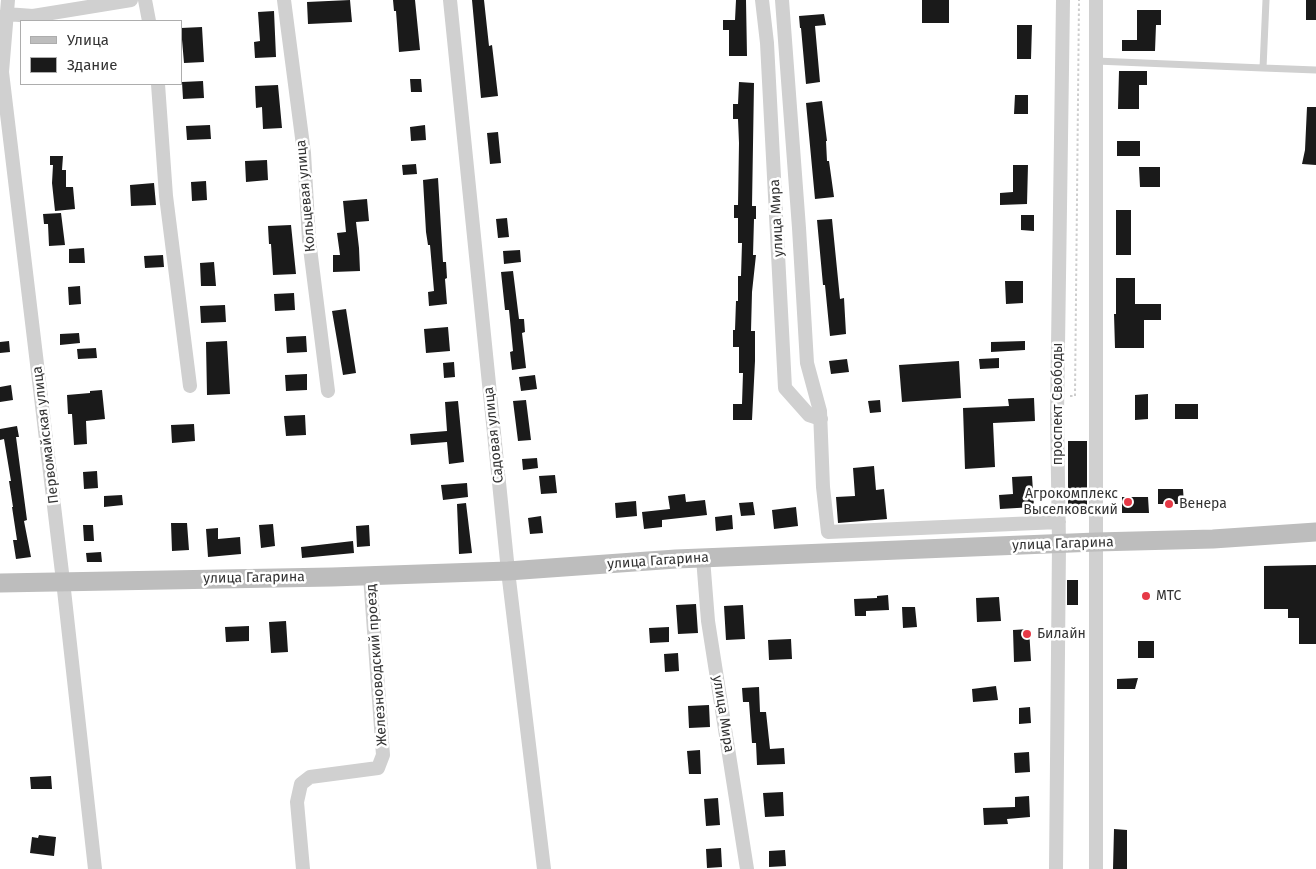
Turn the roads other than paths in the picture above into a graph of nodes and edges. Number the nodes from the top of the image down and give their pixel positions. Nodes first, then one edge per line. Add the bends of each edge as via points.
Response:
1 (8, 0) edge
2 (131, 0) edge
3 (145, 0) edge
4 (284, 0) edge
5 (450, 0) edge
6 (762, 0) edge
7 (782, 0) edge
8 (1064, 0) edge
9 (1096, 0) edge
10 (1266, 0) edge
11 (6, 14) junction
12 (150, 20) edge
13 (1095, 61) junction
14 (1263, 68) junction
15 (1316, 70) edge
16 (2, 81) edge
17 (158, 85) edge
18 (190, 386) dead end
19 (328, 391) dead end
20 (821, 419) junction
21 (1059, 522) junction
22 (1316, 532) edge
23 (1096, 542) junction
24 (1059, 544) junction
25 (703, 558) junction
26 (508, 571) junction
27 (370, 576) junction
28 (63, 581) junction
29 (0, 583) edge
30 (95, 869) edge
31 (303, 869) edge
32 (544, 869) edge
33 (747, 869) edge
34 (1056, 869) edge
35 (1096, 869) edge

1 - 11 street, Первомайская улица
2 - 11 street via 33,16
3 - 12 street
4 - 19 street, Кольцевая улица via 304,153 309,240
5 - 26 street, Садовая улица
6 - 20 street, улица Мира via 768,43 785,388 809,415
7 - 20 street, улица Мира via 806,363
8 - 21 street, проспект Свободы via 1057,396
9 - 13 street
10 - 14 lane
11 - 16 street, Первомайская улица
13 - 14 lane
13 - 23 street
14 - 15 lane
16 - 28 street, Первомайская улица
17 - 18 street via 166,196
20 - 21 street, улица Мира via 828,532
21 - 24 street, проспект Свободы
22 - 23 main road, улица Гагарина via 1213,540
23 - 24 main road, улица Гагарина
23 - 35 street
24 - 25 main road, улица Гагарина
24 - 34 street, проспект Свободы
25 - 26 main road, улица Гагарина
25 - 33 street, улица Мира via 708,620
26 - 27 main road, улица Гагарина
26 - 32 street, Садовая улица
27 - 28 main road, улица Гагарина
27 - 31 street, Железноводский проезд via 383,756 378,768 310,777 301,784 297,802
28 - 29 main road, улица Гагарина
28 - 30 street, Первомайская улица

